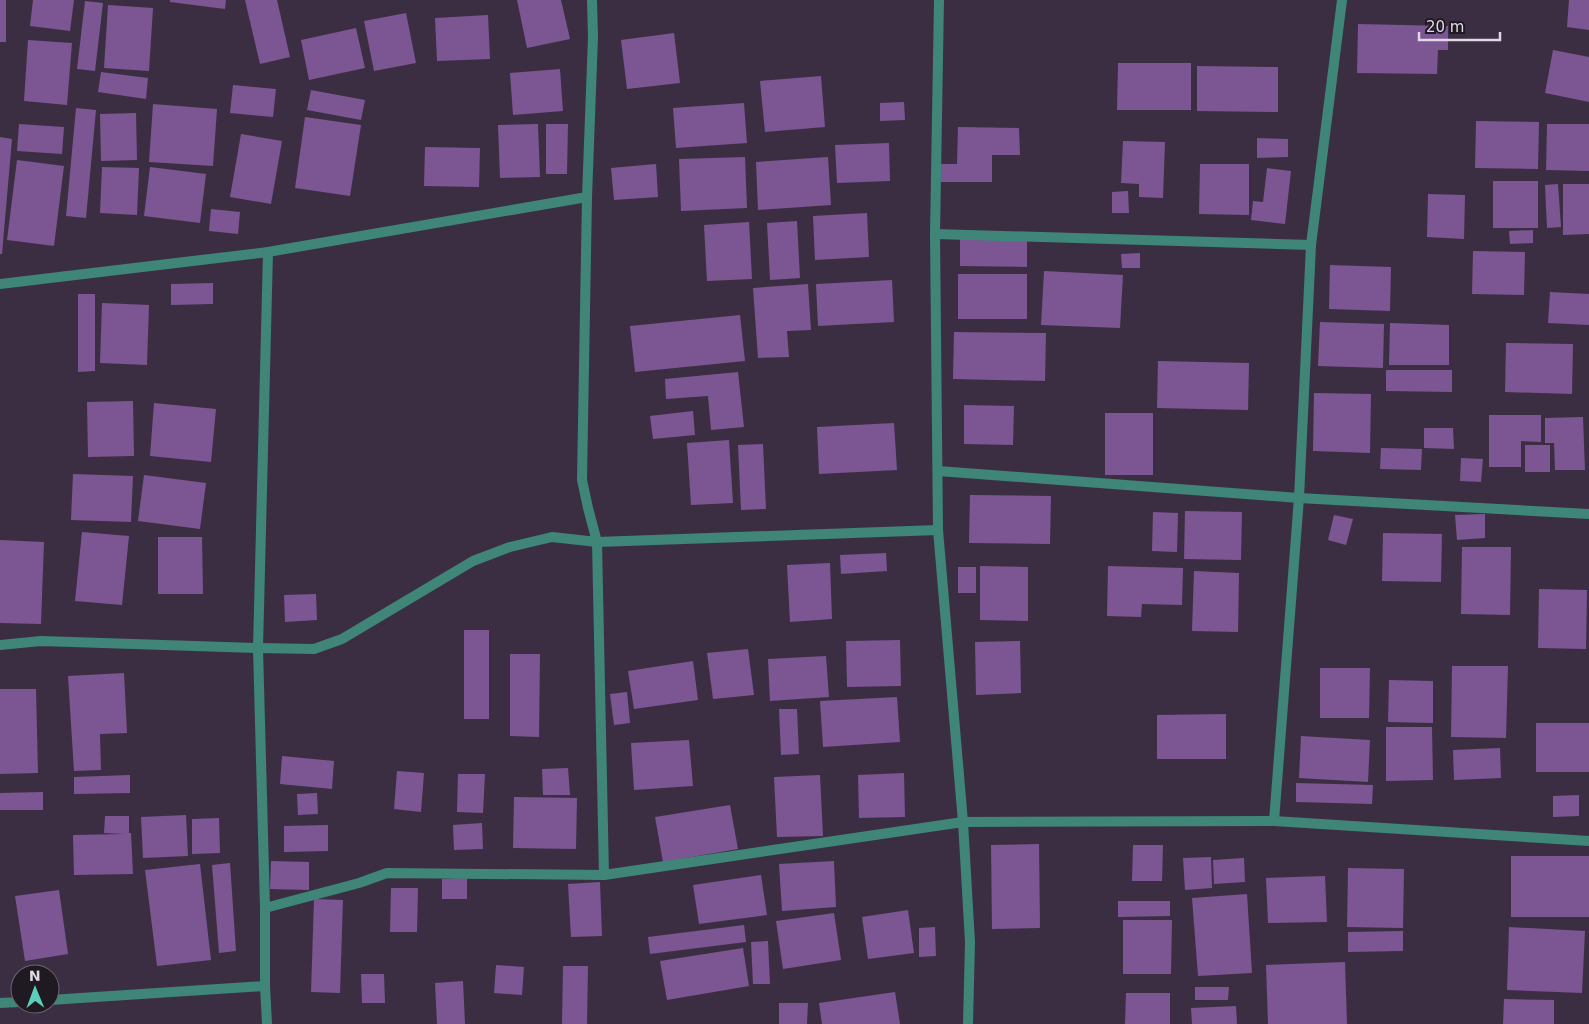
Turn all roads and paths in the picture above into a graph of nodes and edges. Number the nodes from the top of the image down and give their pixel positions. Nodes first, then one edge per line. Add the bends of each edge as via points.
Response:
1 (592, 0) edge
2 (939, 0) edge
3 (1342, 0) edge
4 (587, 197) junction
5 (935, 234) junction
6 (1311, 245) junction
7 (268, 252) junction
8 (0, 284) edge
9 (938, 471) junction
10 (1300, 498) junction
11 (1589, 514) edge
12 (938, 530) junction
13 (597, 542) junction
14 (0, 645) edge
15 (258, 648) junction
16 (1274, 821) junction
17 (963, 822) junction
18 (1589, 841) edge
19 (604, 875) junction
20 (265, 908) junction
21 (265, 986) junction
22 (60, 999) edge
23 (267, 1024) edge
24 (968, 1024) edge

1 - 4 street
2 - 5 street
3 - 6 street
4 - 7 street
4 - 13 street via 582,480
5 - 6 street
5 - 9 street
6 - 10 street
7 - 8 street
7 - 15 street
9 - 10 street
9 - 12 street
10 - 11 street
10 - 16 street
12 - 13 street
12 - 17 street
13 - 15 street via 552,537 510,547 473,561 342,639 314,649
13 - 19 street
14 - 15 street via 41,640
15 - 20 street
16 - 17 street
16 - 18 street
17 - 19 street
17 - 24 street via 970,942
19 - 20 street via 387,873
20 - 21 street
21 - 22 street
21 - 23 street

